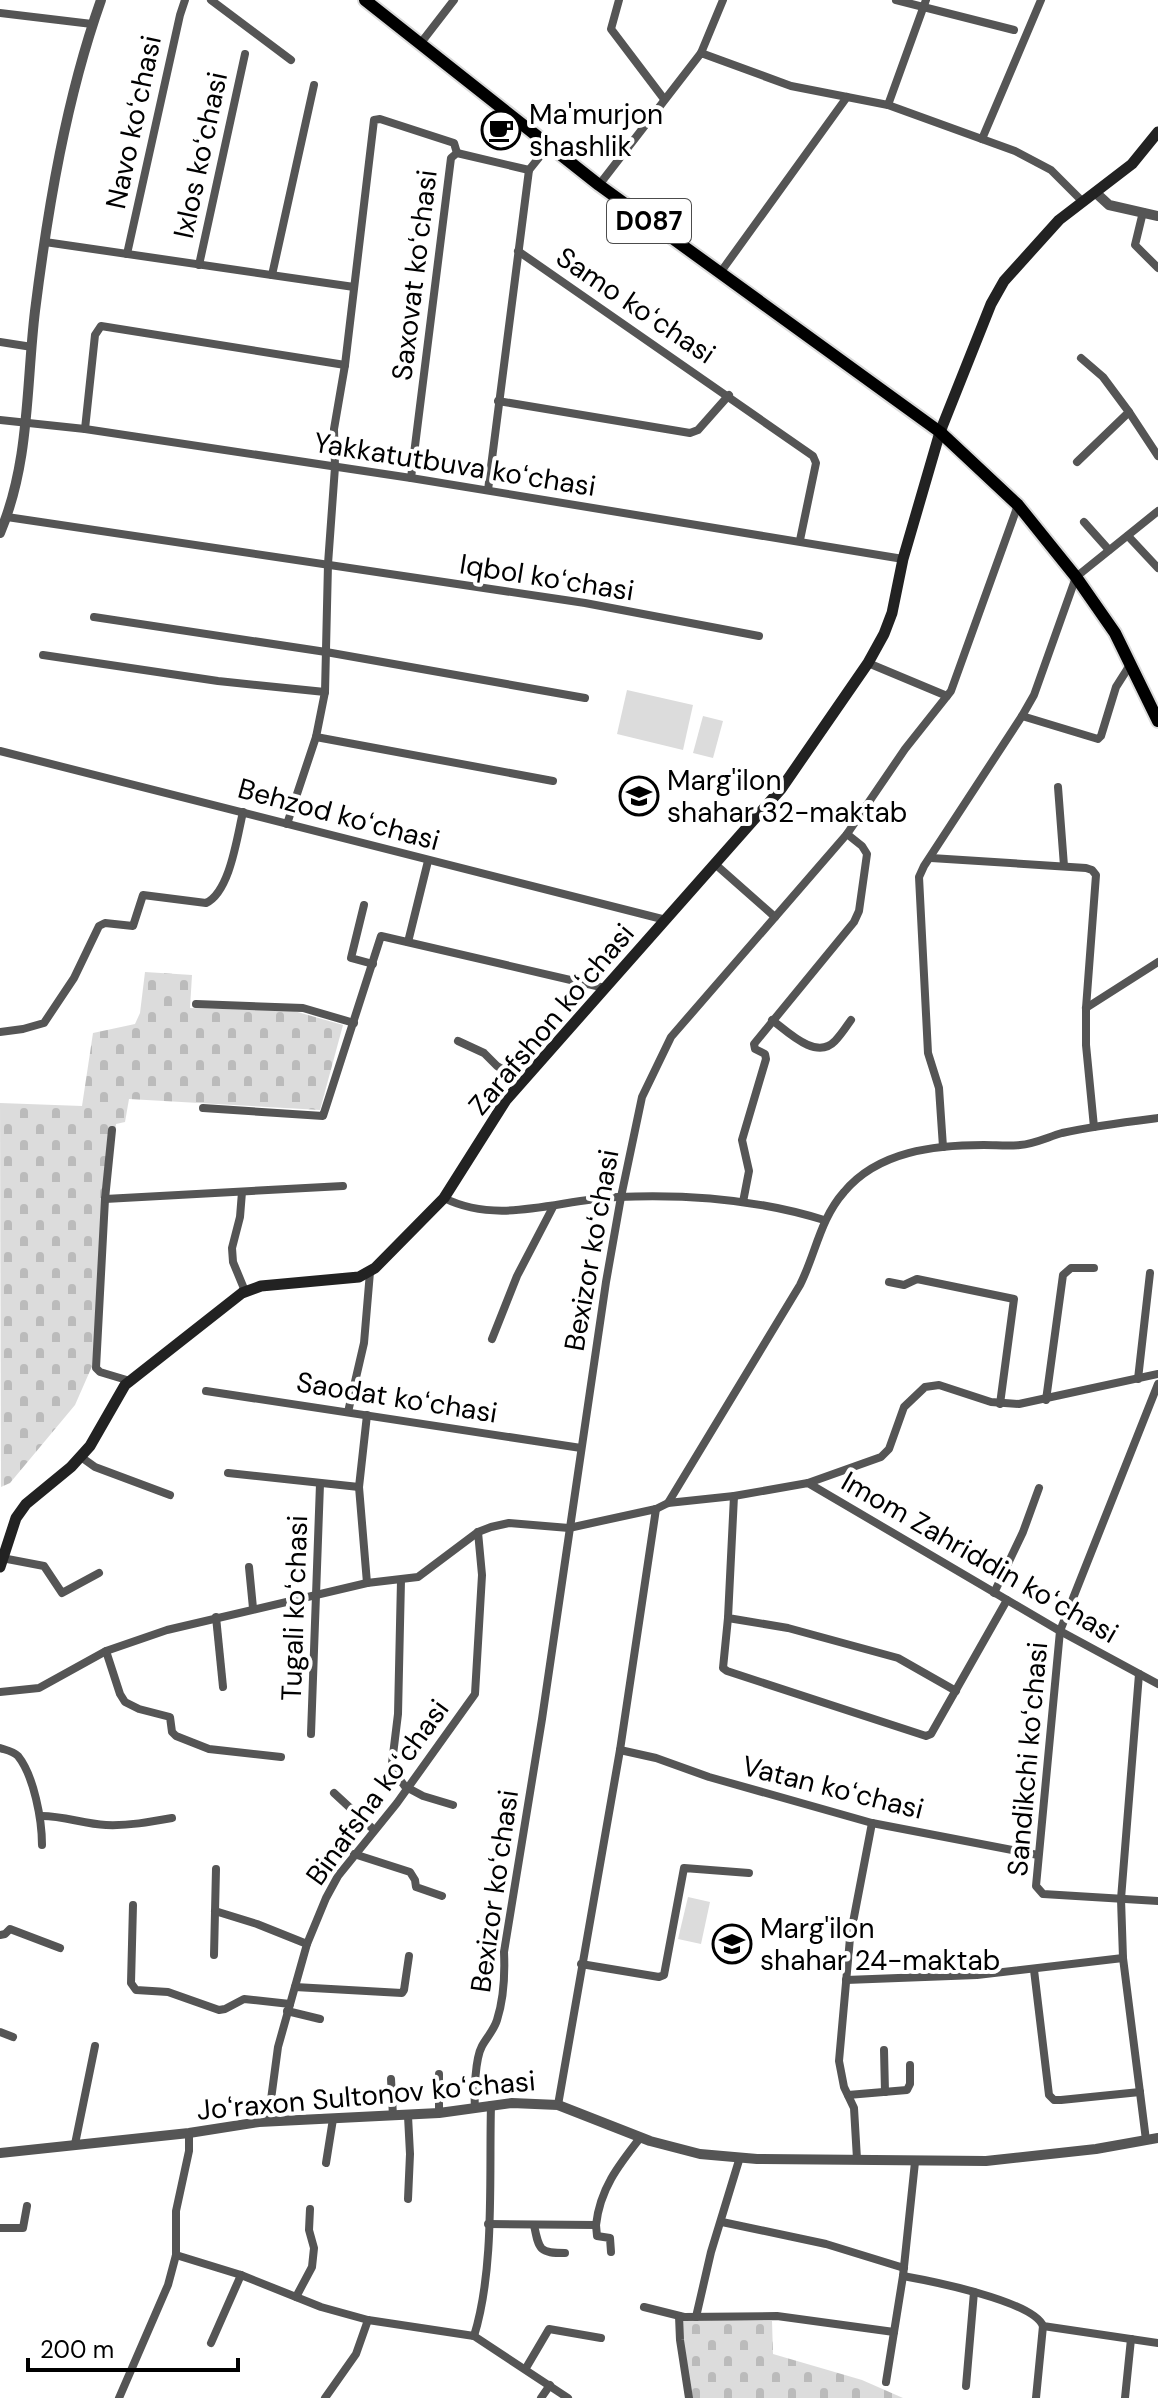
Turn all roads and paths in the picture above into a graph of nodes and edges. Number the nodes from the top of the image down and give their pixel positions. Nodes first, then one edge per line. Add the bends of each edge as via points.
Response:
1 (101, 0) edge
2 (185, 0) edge
3 (211, 0) edge
4 (365, 0) edge
5 (454, 0) edge
6 (619, 0) edge
7 (723, 0) edge
8 (896, 0) edge
9 (1041, 0) edge
10 (925, 3) edge
11 (0, 13) edge
12 (92, 24) junction
13 (1014, 30) dead end
14 (420, 44) junction
15 (701, 53) junction
16 (245, 54) dead end
17 (291, 60) dead end
18 (314, 85) dead end
19 (847, 97) junction
20 (664, 99) junction
21 (888, 105) junction
22 (1158, 132) edge
23 (982, 139) junction
24 (549, 145) junction
25 (457, 153) junction
26 (529, 170) junction
27 (599, 185) junction
28 (1096, 193) junction
29 (1083, 202) junction
30 (1143, 212) junction
31 (1158, 216) edge
32 (45, 242) junction
33 (518, 251) junction
34 (127, 254) junction
35 (199, 265) junction
36 (1158, 268) edge
37 (720, 273) junction
38 (272, 275) junction
39 (354, 287) junction
40 (0, 342) edge
41 (32, 347) junction
42 (1081, 358) dead end
43 (345, 365) junction
44 (729, 395) junction
45 (498, 401) junction
46 (1129, 412) junction
47 (0, 420) edge
48 (27, 423) junction
49 (85, 429) junction
50 (940, 432) junction
51 (1158, 456) edge
52 (1077, 462) dead end
53 (335, 467) junction
54 (411, 478) junction
55 (488, 490) junction
56 (1018, 505) junction
57 (1158, 511) edge
58 (7, 517) junction
59 (1084, 522) dead end
60 (0, 533) edge
61 (1128, 536) junction
62 (800, 540) junction
63 (1109, 550) junction
64 (903, 559) junction
65 (328, 564) junction
66 (1158, 568) edge
67 (1076, 577) junction
68 (94, 617) dead end
69 (759, 636) dead end
70 (326, 652) junction
71 (43, 655) dead end
72 (868, 663) junction
73 (1130, 665) junction
74 (325, 692) junction
75 (1152, 695) edge
76 (947, 696) junction
77 (585, 698) dead end
78 (1022, 716) junction
79 (1158, 721) edge
80 (316, 737) junction
81 (0, 751) edge
82 (553, 781) dead end
83 (1058, 787) dead end
84 (243, 812) junction
85 (287, 824) junction
86 (847, 834) junction
87 (931, 858) junction
88 (428, 861) junction
89 (715, 864) junction
90 (1064, 866) junction
91 (364, 905) dead end
92 (775, 917) junction
93 (666, 920) junction
94 (408, 942) junction
95 (1158, 962) edge
96 (373, 964) junction
97 (605, 988) junction
98 (196, 1004) dead end
99 (1086, 1008) junction
100 (772, 1020) junction
101 (851, 1020) dead end
102 (354, 1023) junction
103 (0, 1032) edge
104 (458, 1041) dead end
105 (523, 1081) junction
106 (203, 1108) dead end
107 (1158, 1118) edge
108 (1094, 1127) junction
109 (112, 1130) dead end
110 (943, 1147) junction
111 (343, 1186) dead end
112 (242, 1192) junction
113 (621, 1197) junction
114 (444, 1198) junction
115 (105, 1199) junction
116 (743, 1202) junction
117 (553, 1207) junction
118 (824, 1220) junction
119 (1094, 1268) dead end
120 (370, 1272) junction
121 (1150, 1273) dead end
122 (889, 1282) dead end
123 (245, 1291) junction
124 (492, 1339) dead end
125 (1158, 1374) edge
126 (1138, 1379) junction
127 (130, 1381) junction
128 (1158, 1384) edge
129 (206, 1391) dead end
130 (1046, 1400) junction
131 (1000, 1404) junction
132 (348, 1412) junction
133 (367, 1415) junction
134 (581, 1448) junction
135 (81, 1457) junction
136 (228, 1473) dead end
137 (808, 1483) junction
138 (320, 1484) junction
139 (359, 1487) junction
140 (1039, 1488) dead end
141 (170, 1495) dead end
142 (734, 1496) junction
143 (668, 1503) junction
144 (656, 1509) junction
145 (569, 1528) junction
146 (478, 1532) junction
147 (1, 1563) edge
148 (249, 1567) dead end
149 (99, 1573) dead end
150 (401, 1580) junction
151 (367, 1583) junction
152 (994, 1593) junction
153 (317, 1595) junction
154 (1007, 1600) junction
155 (253, 1608) junction
156 (216, 1617) junction
157 (728, 1618) junction
158 (1060, 1631) junction
159 (106, 1651) junction
160 (1139, 1674) junction
161 (1158, 1684) edge
162 (223, 1687) dead end
163 (956, 1691) junction
164 (0, 1692) edge
165 (311, 1734) dead end
166 (0, 1748) edge
167 (620, 1750) junction
168 (281, 1757) dead end
169 (407, 1788) junction
170 (334, 1793) dead end
171 (453, 1805) dead end
172 (42, 1816) junction
173 (172, 1818) dead end
174 (872, 1823) junction
175 (374, 1830) junction
176 (42, 1845) dead end
177 (354, 1854) junction
178 (1038, 1855) junction
179 (216, 1869) dead end
180 (749, 1873) dead end
181 (442, 1896) dead end
182 (1121, 1899) junction
183 (1158, 1901) edge
184 (133, 1905) dead end
185 (215, 1911) junction
186 (0, 1935) edge
187 (307, 1944) junction
188 (60, 1948) dead end
189 (214, 1955) dead end
190 (409, 1956) dead end
191 (1123, 1958) junction
192 (581, 1964) junction
193 (1034, 1970) junction
194 (846, 1980) junction
195 (295, 1987) junction
196 (288, 2008) junction
197 (320, 2019) dead end
198 (0, 2032) edge
199 (13, 2037) dead end
200 (95, 2046) dead end
201 (884, 2050) dead end
202 (910, 2065) dead end
203 (439, 2074) dead end
204 (391, 2079) dead end
205 (885, 2092) junction
206 (1140, 2092) junction
207 (848, 2095) junction
208 (491, 2105) junction
209 (558, 2105) junction
210 (475, 2108) junction
211 (439, 2113) junction
212 (393, 2116) junction
213 (408, 2116) junction
214 (333, 2119) junction
215 (268, 2122) junction
216 (189, 2133) junction
217 (640, 2138) junction
218 (1152, 2139) edge
219 (75, 2144) junction
220 (0, 2153) edge
221 (740, 2157) junction
222 (857, 2159) junction
223 (915, 2162) junction
224 (326, 2163) dead end
225 (408, 2199) dead end
226 (27, 2206) dead end
227 (310, 2209) dead end
228 (722, 2222) junction
229 (488, 2224) junction
230 (534, 2225) junction
231 (596, 2225) junction
232 (0, 2228) edge
233 (611, 2252) dead end
234 (565, 2253) dead end
235 (176, 2255) junction
236 (904, 2272) junction
237 (241, 2275) junction
238 (974, 2292) junction
239 (296, 2297) junction
240 (644, 2307) dead end
241 (679, 2316) junction
242 (696, 2317) junction
243 (368, 2320) junction
244 (1043, 2326) junction
245 (894, 2332) junction
246 (474, 2336) junction
247 (601, 2338) dead end
248 (1131, 2339) junction
249 (211, 2343) dead end
250 (1158, 2343) edge
251 (526, 2368) junction
252 (886, 2382) dead end
253 (550, 2385) junction
254 (966, 2386) dead end
255 (119, 2398) edge
256 (325, 2398) edge
257 (541, 2398) edge
258 (568, 2398) edge
259 (689, 2398) edge
260 (1036, 2398) edge
261 (1125, 2398) edge

1 - 12 street
2 - 34 street, Navo koʻchasi
3 - 17 street
4 - 14 main road, D087
5 - 14 street
6 - 20 street via 611,29
7 - 15 street
8 - 10 street
9 - 23 street
10 - 13 street
10 - 21 street
11 - 12 street
12 - 32 street
14 - 24 main road, D087
15 - 19 street via 791,86
15 - 20 street
16 - 35 street, Ixlos koʻchasi
18 - 38 street
19 - 21 street
19 - 37 street
20 - 27 street
21 - 23 street
22 - 28 main road, Zarafshon koʻchasi via 1132,164
23 - 29 street via 1051,170
24 - 26 street
24 - 27 main road, D087
25 - 26 street, Saxovat koʻchasi
25 - 39 street via 454,143 374,120
25 - 54 street, Saxovat koʻchasi via 451,158
26 - 33 street, Samo koʻchasi
27 - 37 main road, D087
28 - 29 main road, Zarafshon koʻchasi
28 - 30 street via 1109,205
29 - 50 main road, Zarafshon koʻchasi via 1059,220 1004,281
30 - 31 street
30 - 36 street via 1135,245
32 - 34 street
32 - 41 street
33 - 44 street, Samo koʻchasi
33 - 45 street, Samo koʻchasi
34 - 35 street
35 - 38 street
37 - 50 main road, D087
38 - 39 street
39 - 43 street
40 - 41 street
41 - 48 street
42 - 46 street
43 - 49 street via 101,326 95,335
43 - 53 street via 334,429
44 - 45 street, Samo koʻchasi via 690,433
44 - 62 street, Samo koʻchasi via 815,459
45 - 55 street, Samo koʻchasi
46 - 51 street
46 - 52 street
47 - 48 street, Yakkatutbuva koʻchasi
48 - 49 street, Yakkatutbuva koʻchasi
48 - 58 street
49 - 53 street, Yakkatutbuva koʻchasi
50 - 56 main road, D087
50 - 64 main road, Zarafshon koʻchasi
53 - 54 street, Yakkatutbuva koʻchasi
53 - 65 street
54 - 55 street, Yakkatutbuva koʻchasi
55 - 62 street, Yakkatutbuva koʻchasi
56 - 67 main road, D087
56 - 76 street, Bexizor koʻchasi
57 - 61 street
58 - 60 street
58 - 65 street, Iqbol koʻchasi
59 - 63 street
61 - 63 street
61 - 66 street
62 - 64 street, Yakkatutbuva koʻchasi
63 - 67 street
64 - 72 main road, Zarafshon koʻchasi via 892,613
65 - 69 street, Iqbol koʻchasi
65 - 70 street
67 - 73 main road, D087
67 - 78 street
68 - 70 street
70 - 74 street
70 - 77 street
71 - 74 street
72 - 76 street
72 - 89 main road, Zarafshon koʻchasi via 781,789
73 - 75 main road, D087
73 - 78 street via 1116,687 1098,739
74 - 80 street
75 - 79 main road, D087
76 - 86 street, Bexizor koʻchasi
78 - 87 street
80 - 82 street
80 - 85 street
81 - 84 street, Behzod koʻchasi
83 - 90 street
84 - 85 street, Behzod koʻchasi
84 - 103 street via 230,867 212,900 143,895 133,926 99,926 44,1023
85 - 88 street, Behzod koʻchasi
86 - 92 street, Bexizor koʻchasi
86 - 100 street via 867,854 859,911
87 - 90 street
87 - 110 street via 919,877 928,1053 939,1088
88 - 93 street, Behzod koʻchasi
88 - 94 street
89 - 92 street
89 - 93 main road, Zarafshon koʻchasi
90 - 99 street via 1096,875
91 - 96 street via 351,958
92 - 113 street, Bexizor koʻchasi via 671,1037 642,1097
93 - 97 main road, Zarafshon koʻchasi
94 - 96 street via 381,936
94 - 97 street
95 - 99 street
96 - 102 street
97 - 105 main road, Zarafshon koʻchasi
98 - 102 street via 303,1008
99 - 108 street
100 - 101 street via 818,1048 834,1043
100 - 116 street via 754,1046 766,1059 742,1140 749,1171
102 - 106 street via 323,1116
104 - 105 street
105 - 114 main road, Zarafshon koʻchasi
107 - 108 street
108 - 110 street via 1022,1145
109 - 115 street
110 - 118 street via 879,1164 845,1190
111 - 112 street
112 - 115 street
112 - 123 street via 232,1248
113 - 116 street
113 - 117 street
113 - 134 street, Bexizor koʻchasi
114 - 117 street via 486,1211
114 - 120 main road, Zarafshon koʻchasi
115 - 127 street via 96,1368
116 - 118 street
117 - 124 street via 520,1268
118 - 143 street via 800,1285
119 - 130 street via 1071,1268 1063,1275
120 - 123 main road
120 - 132 street via 364,1343
121 - 126 street
122 - 131 street via 904,1285 917,1279 1014,1299
123 - 127 main road
125 - 126 street
126 - 130 street
127 - 135 main road
128 - 158 street, Sandikchi koʻchasi
129 - 132 street, Saodat koʻchasi
130 - 131 street
131 - 137 street via 939,1385 925,1387 904,1407 881,1457
132 - 133 street, Saodat koʻchasi
133 - 134 street, Saodat koʻchasi
133 - 139 street
134 - 145 street, Bexizor koʻchasi
135 - 141 street
135 - 147 main road via 26,1504
136 - 138 street
137 - 142 street, Imom Zahriddin koʻchasi
137 - 152 street, Imom Zahriddin koʻchasi
138 - 139 street
138 - 153 street, Tugali koʻchasi
139 - 151 street
140 - 152 street
142 - 143 street, Imom Zahriddin koʻchasi
142 - 157 street
143 - 144 street, Imom Zahriddin koʻchasi
144 - 145 street, Imom Zahriddin koʻchasi
144 - 167 street
145 - 146 street, Imom Zahriddin koʻchasi via 509,1523
145 - 210 street, Bexizor koʻchasi via 504,1952 501,2001 497,2022 481,2049
146 - 150 street, Imom Zahriddin koʻchasi via 418,1577
146 - 169 street, Binafsha koʻchasi via 482,1575 475,1694
147 - 149 street via 44,1566 62,1593
148 - 155 street
150 - 151 street, Imom Zahriddin koʻchasi
150 - 169 street via 392,1763
151 - 153 street, Imom Zahriddin koʻchasi
152 - 154 street, Imom Zahriddin koʻchasi
153 - 155 street, Imom Zahriddin koʻchasi
153 - 165 street, Tugali koʻchasi
154 - 158 street, Imom Zahriddin koʻchasi
154 - 163 street
155 - 156 street, Imom Zahriddin koʻchasi
156 - 159 street, Imom Zahriddin koʻchasi
156 - 162 street
157 - 163 street via 788,1628 898,1658
157 - 163 street via 723,1668 727,1671 926,1736
158 - 160 street, Imom Zahriddin koʻchasi
158 - 178 street, Sandikchi koʻchasi
159 - 164 street, Imom Zahriddin koʻchasi via 39,1688
159 - 168 street via 122,1698 133,1707 170,1717 176,1736 209,1749
160 - 161 street, Imom Zahriddin koʻchasi
160 - 182 street
166 - 172 street via 19,1758
167 - 174 street, Vatan koʻchasi
167 - 192 street
169 - 171 street
169 - 175 street, Binafsha koʻchasi
170 - 175 street
172 - 173 street via 104,1825
172 - 176 street
174 - 178 street, Vatan koʻchasi
174 - 194 street
175 - 177 street, Binafsha koʻchasi
177 - 181 street via 410,1872 416,1887
177 - 187 street, Binafsha koʻchasi via 326,1898
178 - 182 street, Sandikchi koʻchasi via 1036,1886 1043,1894
179 - 185 street
180 - 192 street via 684,1868 664,1975
182 - 183 street, Sandikchi koʻchasi
182 - 191 street
184 - 196 street via 131,1983 136,1990 168,1992 219,2010 244,1999
185 - 187 street
185 - 189 street
186 - 188 street via 10,1929
187 - 195 street, Binafsha koʻchasi
190 - 195 street via 402,1993
191 - 193 street
191 - 206 street
192 - 209 street
193 - 194 street
193 - 206 street via 1049,2095 1061,2100
194 - 207 street via 839,2061
195 - 196 street, Binafsha koʻchasi
196 - 197 street
196 - 215 street, Binafsha koʻchasi
198 - 199 street
200 - 219 street
201 - 205 street
202 - 205 street via 908,2089
203 - 211 street
204 - 212 street
205 - 207 street
206 - 218 street
207 - 222 street via 854,2108
208 - 209 street, Joʻraxon Sultonov koʻchasi
208 - 210 street, Joʻraxon Sultonov koʻchasi
208 - 229 street
209 - 217 street, Joʻraxon Sultonov koʻchasi
210 - 211 street, Joʻraxon Sultonov koʻchasi
211 - 213 street, Joʻraxon Sultonov koʻchasi
212 - 213 street, Joʻraxon Sultonov koʻchasi
212 - 214 street, Joʻraxon Sultonov koʻchasi
213 - 225 street
214 - 215 street, Joʻraxon Sultonov koʻchasi
214 - 224 street
215 - 216 street, Joʻraxon Sultonov koʻchasi
216 - 219 street, Joʻraxon Sultonov koʻchasi
216 - 235 street via 176,2211
217 - 221 street, Joʻraxon Sultonov koʻchasi via 700,2154
217 - 231 street via 607,2184
218 - 223 street, Joʻraxon Sultonov koʻchasi via 986,2161
219 - 220 street, Joʻraxon Sultonov koʻchasi
221 - 222 street, Joʻraxon Sultonov koʻchasi
221 - 228 street
222 - 223 street, Joʻraxon Sultonov koʻchasi
223 - 236 street
226 - 232 street via 23,2228
227 - 239 street via 312,2267
228 - 236 street via 826,2244
228 - 242 street
229 - 230 street
229 - 246 street via 486,2278
230 - 231 street
230 - 234 street via 541,2249
231 - 233 street via 597,2236 610,2238
235 - 237 street
235 - 255 street
236 - 238 street
236 - 245 street
237 - 239 street
237 - 249 street
238 - 244 street via 1035,2315
238 - 254 street
239 - 243 street
240 - 241 street
241 - 242 street
241 - 259 street
242 - 245 street via 777,2316
243 - 246 street
243 - 256 street via 356,2354
244 - 248 street
244 - 260 street
245 - 252 street
246 - 251 street
247 - 251 street via 549,2329
248 - 250 street
248 - 261 street
251 - 253 street
253 - 257 street
253 - 258 street

